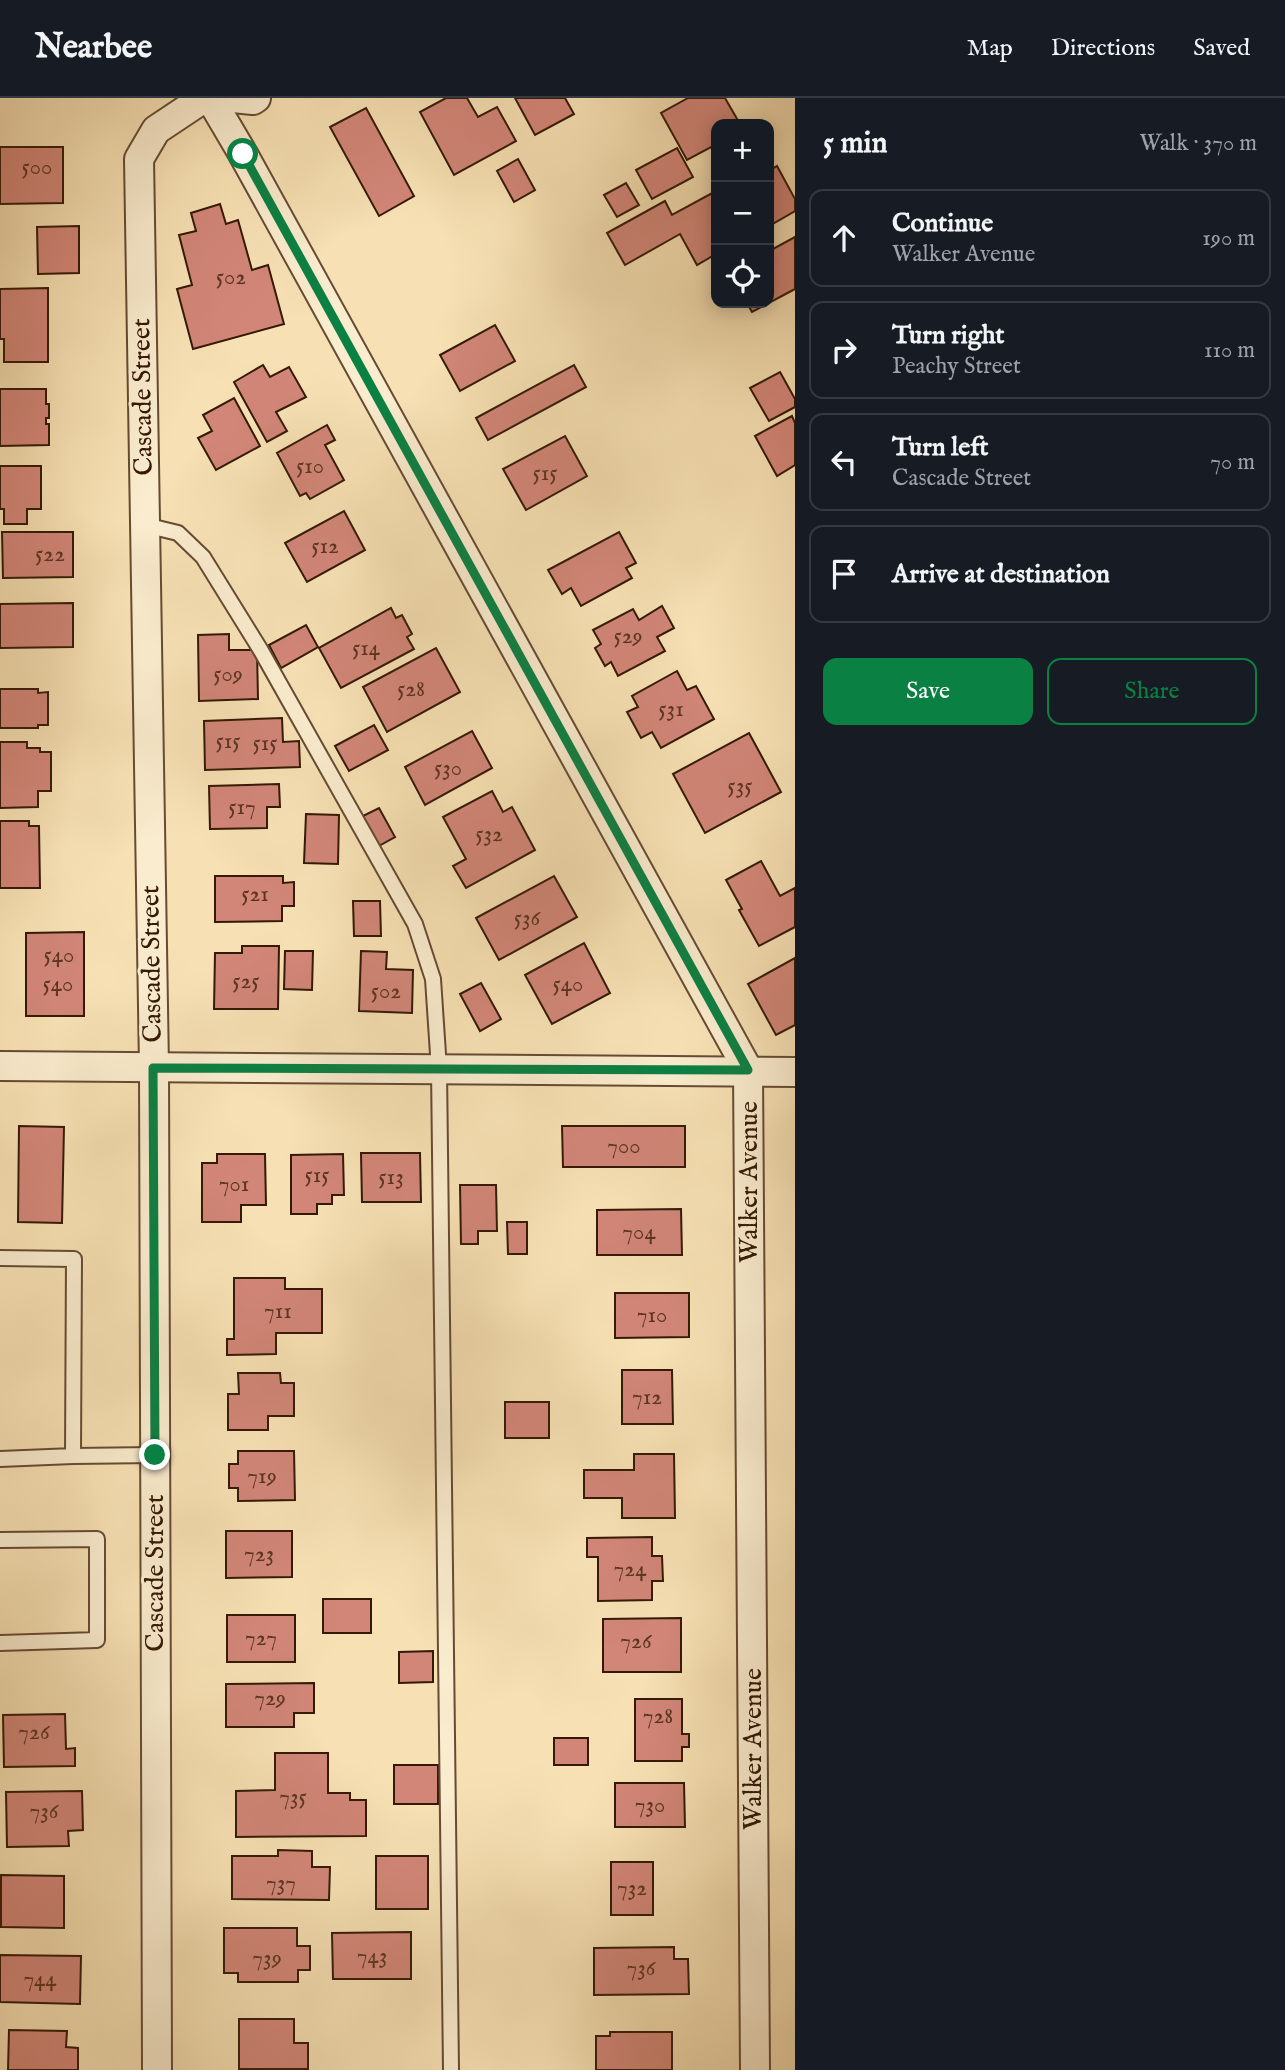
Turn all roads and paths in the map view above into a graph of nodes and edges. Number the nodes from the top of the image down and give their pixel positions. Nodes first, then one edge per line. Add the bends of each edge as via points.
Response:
1 (204, 98) edge
2 (210, 98) edge
3 (233, 98) edge
4 (256, 98) edge
5 (145, 525) junction
6 (0, 1066) edge
7 (153, 1068) junction
8 (439, 1069) junction
9 (748, 1070) junction
10 (795, 1072) edge
11 (0, 1258) edge
12 (155, 1455) junction
13 (72, 1456) junction
14 (0, 1459) edge
15 (0, 1540) edge
16 (0, 1643) edge
17 (157, 2070) edge
18 (451, 2070) edge
19 (755, 2070) edge

1 - 5 street, Cascade Street via 156,130 139,159
2 - 9 street, Walker Avenue
3 - 4 street
5 - 7 street, Cascade Street
5 - 8 lane via 178,533 203,557 415,924 433,979
6 - 7 street
7 - 8 street
7 - 12 street, Cascade Street
8 - 9 street
8 - 18 lane
9 - 10 street
9 - 19 street, Walker Avenue
11 - 13 lane via 74,1259
12 - 13 lane
12 - 17 street, Cascade Street
13 - 14 lane
15 - 16 lane via 97,1539 97,1640

